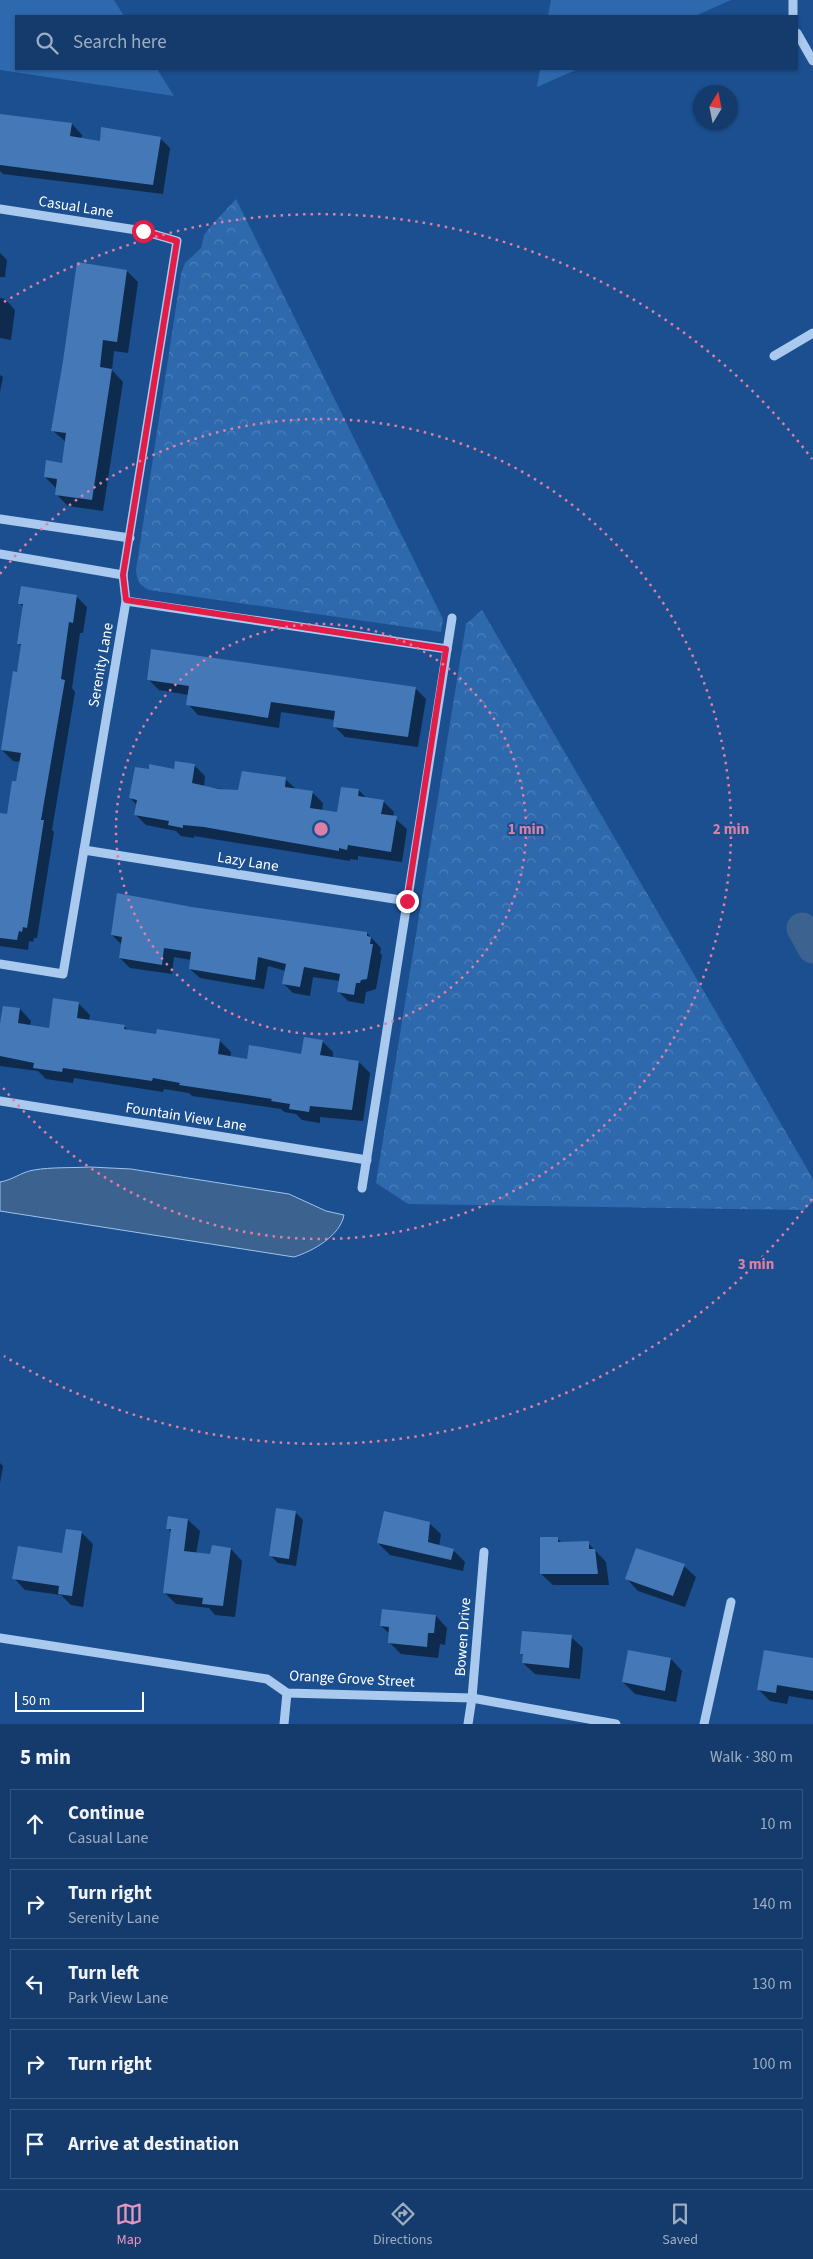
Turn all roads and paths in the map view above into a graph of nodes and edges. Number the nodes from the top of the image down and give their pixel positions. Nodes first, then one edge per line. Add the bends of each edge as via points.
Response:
1 (792, 1) edge
2 (793, 15) edge
3 (798, 35) edge
4 (813, 62) edge
5 (0, 209) edge
6 (177, 241) joint
7 (813, 333) edge
8 (774, 356) dead end
9 (0, 518) edge
10 (130, 538) junction
11 (0, 554) edge
12 (123, 575) junction
13 (126, 600) junction
14 (452, 618) dead end
15 (446, 649) junction
16 (84, 850) junction
17 (407, 901) junction
18 (0, 964) edge
19 (0, 1101) edge
20 (367, 1160) junction
21 (362, 1188) dead end
22 (484, 1552) dead end
23 (731, 1602) dead end
24 (0, 1638) edge
25 (286, 1692) junction
26 (472, 1698) junction
27 (284, 1724) edge
28 (468, 1724) edge
29 (616, 1724) edge
30 (704, 1724) edge

1 - 2 street
3 - 4 street
5 - 6 street, Casual Lane via 143,231
6 - 10 street, Serenity Lane
7 - 8 street
9 - 10 street
10 - 12 street, Serenity Lane
11 - 12 street
12 - 13 street, Serenity Lane
13 - 15 street
13 - 16 street, Serenity Lane
14 - 15 street
15 - 17 street
16 - 17 street, Lazy Lane
16 - 18 street, Serenity Lane via 63,974
17 - 20 street
19 - 20 street, Fountain View Lane
20 - 21 street
22 - 26 street, Bowen Drive
23 - 30 street
24 - 25 street, Orange Grove Street via 267,1679
25 - 26 street, Orange Grove Street
25 - 27 street
26 - 28 street, Bowen Drive
26 - 29 street, Orange Grove Street

